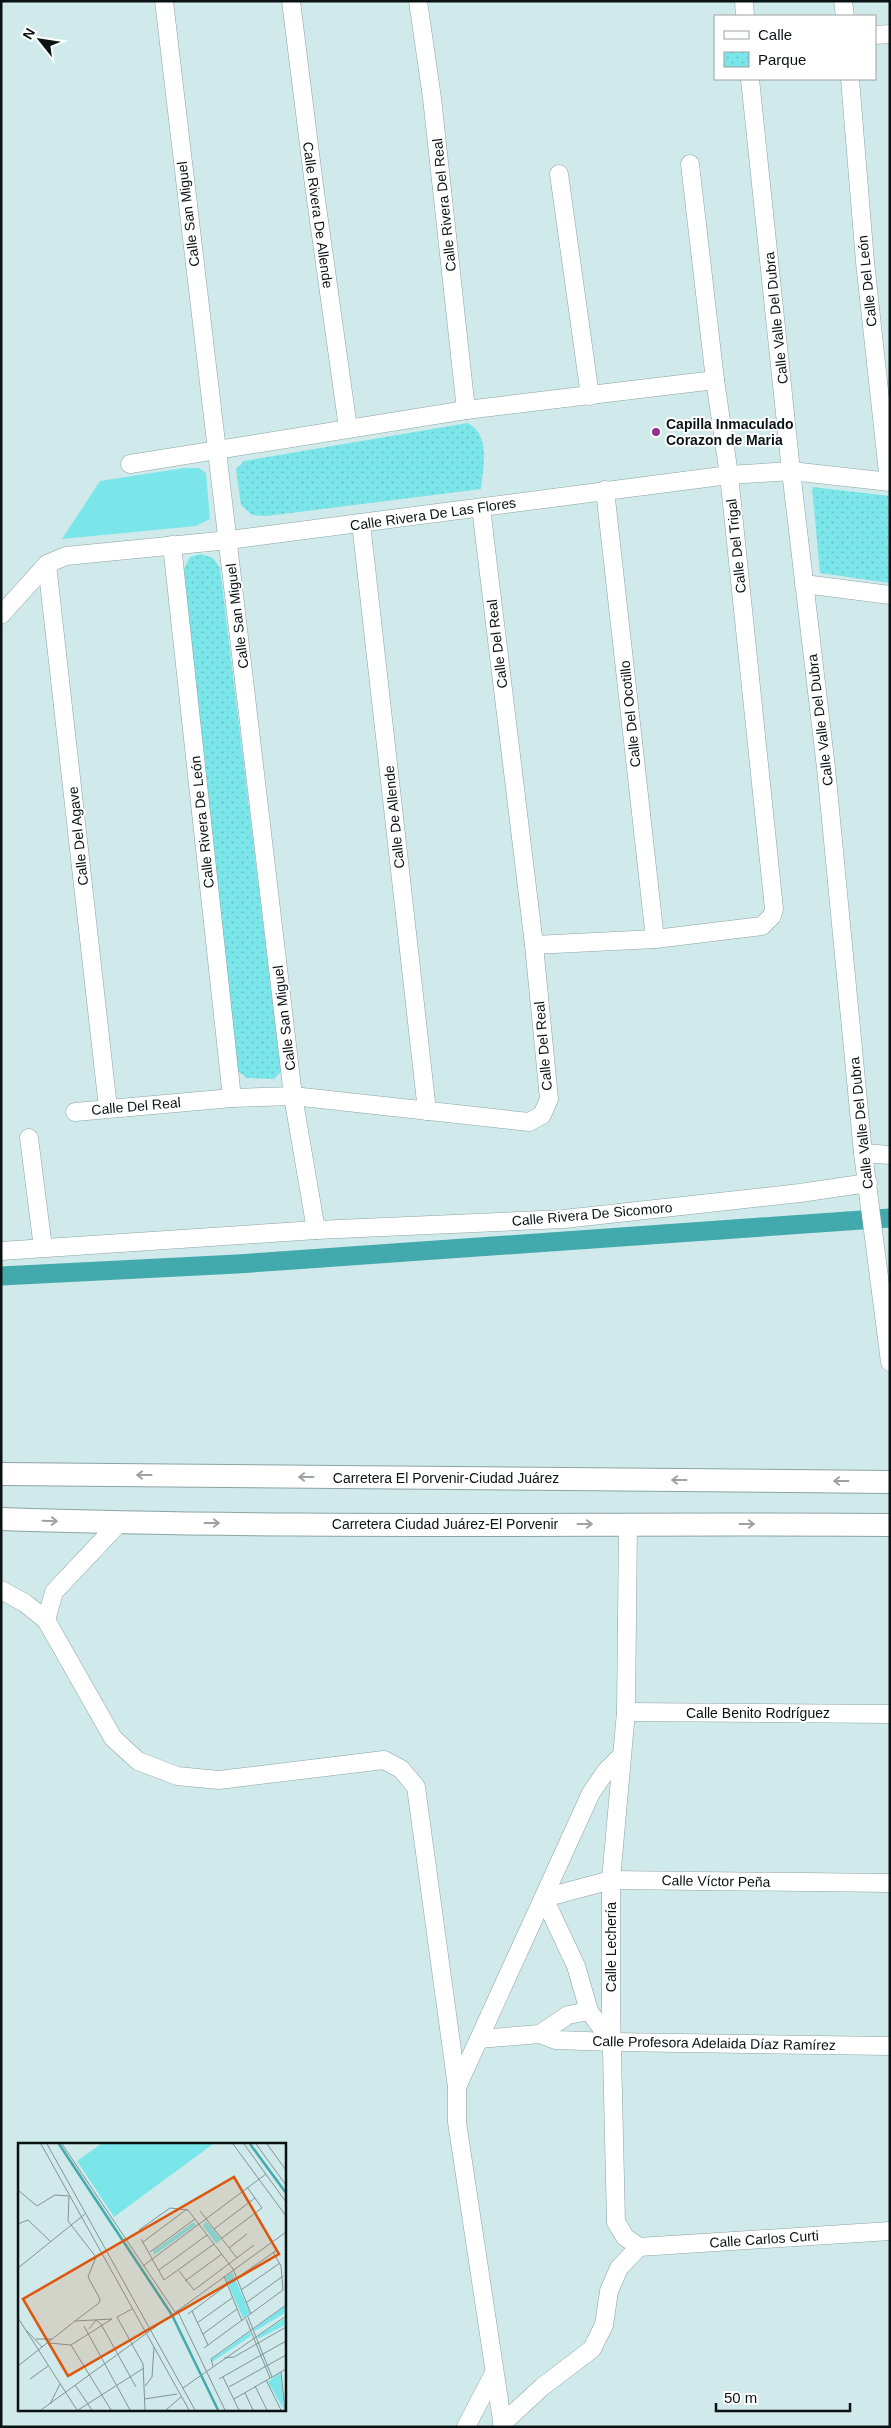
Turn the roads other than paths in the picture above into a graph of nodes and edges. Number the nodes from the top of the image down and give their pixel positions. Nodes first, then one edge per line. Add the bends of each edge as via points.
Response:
1 (164, 1) edge
2 (291, 1) edge
3 (418, 1) edge
4 (744, 1) edge
5 (843, 1) edge
6 (745, 15) edge
7 (845, 15) edge
8 (890, 34) edge
9 (876, 35) edge
10 (750, 80) edge
11 (850, 80) edge
12 (690, 164) dead end
13 (559, 174) dead end
14 (714, 380) junction
15 (590, 396) junction
16 (466, 410) junction
17 (348, 428) junction
18 (215, 450) junction
19 (130, 464) dead end
20 (791, 471) junction
21 (729, 475) junction
22 (889, 482) edge
23 (605, 490) junction
24 (481, 508) junction
25 (361, 523) junction
26 (229, 540) junction
27 (172, 545) junction
28 (47, 564) junction
29 (804, 584) junction
30 (890, 595) edge
31 (1, 616) edge
32 (655, 939) junction
33 (534, 945) junction
34 (293, 1096) junction
35 (232, 1098) junction
36 (108, 1108) junction
37 (427, 1111) junction
38 (74, 1112) dead end
39 (29, 1138) dead end
40 (863, 1153) junction
41 (890, 1155) edge
42 (868, 1190) junction
43 (316, 1230) junction
44 (43, 1248) junction
45 (1, 1251) edge
46 (890, 1362) edge
47 (1, 1474) edge
48 (890, 1482) edge
49 (1, 1519) edge
50 (119, 1523) junction
51 (628, 1524) junction
52 (890, 1525) edge
53 (1, 1590) edge
54 (46, 1620) junction
55 (626, 1712) junction
56 (890, 1714) edge
57 (621, 1756) junction
58 (611, 1880) junction
59 (890, 1883) edge
60 (544, 1898) junction
61 (589, 2011) junction
62 (540, 2034) junction
63 (479, 2039) junction
64 (612, 2042) junction
65 (890, 2046) edge
66 (457, 2088) junction
67 (890, 2231) edge
68 (639, 2247) junction
69 (494, 2373) junction
70 (502, 2425) edge
71 (466, 2427) edge

1 - 18 street, Calle San Miguel
2 - 17 street, Calle Rivera De Allende
3 - 16 street, Calle Rivera Del Real via 432,98
4 - 6 street
5 - 7 street
8 - 9 street
10 - 20 street, Calle Valle Del Dubra
11 - 22 street, Calle Del León via 865,262
12 - 14 street, Calle Del Trigal
13 - 15 street
14 - 15 street
14 - 21 street, Calle Del Trigal
15 - 16 street
16 - 17 street
17 - 18 street
18 - 19 street
18 - 26 street, Calle San Miguel
20 - 21 street, Calle Rivera De Las Flores
20 - 22 street, Calle Rivera De Las Flores
20 - 29 street, Calle Valle Del Dubra
21 - 23 street, Calle Rivera De Las Flores
21 - 32 street, Calle Del Trigal via 774,909 762,926
23 - 24 street, Calle Rivera De Las Flores
23 - 32 street, Calle Del Ocotillo
24 - 25 street, Calle Rivera De Las Flores
24 - 33 street, Calle Del Real
25 - 26 street, Calle Rivera De Las Flores
25 - 37 street, Calle De Allende
26 - 27 street, Calle Rivera De Las Flores
26 - 34 street, Calle San Miguel
27 - 28 street, Calle Rivera De Las Flores via 66,556
27 - 35 street, Calle Rivera De León
28 - 31 street, Calle Rivera De Las Flores
28 - 36 street, Calle Del Agave
29 - 30 street
29 - 40 street, Calle Valle Del Dubra via 826,768
32 - 33 street
33 - 37 street, Calle Del Real via 548,1099 542,1115 529,1122
34 - 35 street, Calle Del Real
34 - 37 street, Calle Del Real
34 - 43 street, Calle San Miguel
35 - 36 street, Calle Del Real
36 - 38 street, Calle Del Real
39 - 44 street
40 - 41 street
40 - 42 street, Calle Valle Del Dubra
42 - 43 street, Calle Rivera De Sicomoro via 800,1193 564,1220
42 - 46 street, Calle Valle Del Dubra
43 - 44 street, Calle Rivera De Sicomoro
44 - 45 street, Calle Rivera De Sicomoro
48 -> 47 main road, Carretera El Porvenir-Ciudad Juárez
49 -> 50 main road, Carretera Ciudad Juárez-El Porvenir
50 -> 51 main road, Carretera Ciudad Juárez-El Porvenir
50 - 54 street via 54,1592
51 -> 52 main road, Carretera Ciudad Juárez-El Porvenir
51 - 55 street, Calle Lechería
53 - 54 street via 25,1602
54 - 66 street via 113,1738 138,1761 177,1776 219,1780 384,1760 402,1769 416,1787
55 - 56 street, Calle Benito Rodríguez
55 - 57 street, Calle Lechería
57 - 58 street, Calle Lechería
57 - 60 street via 591,1794
58 - 59 street, Calle Víctor Peña
58 - 60 street, Calle Víctor Peña
58 - 64 street, Calle Lechería
60 - 61 street via 576,1966
60 - 63 street
61 - 62 street via 568,2015
61 - 64 street
62 - 63 street
62 - 64 street, Calle Profesora Adelaida Díaz Ramírez via 556,2040
63 - 66 street
64 - 65 street, Calle Profesora Adelaida Díaz Ramírez
64 - 68 street, Calle Lechería via 616,2222 625,2236
66 - 69 street via 457,2122
67 - 68 street, Calle Carlos Curti
68 - 70 street via 619,2268 610,2291 604,2325 592,2349
69 - 70 street
69 - 71 street

